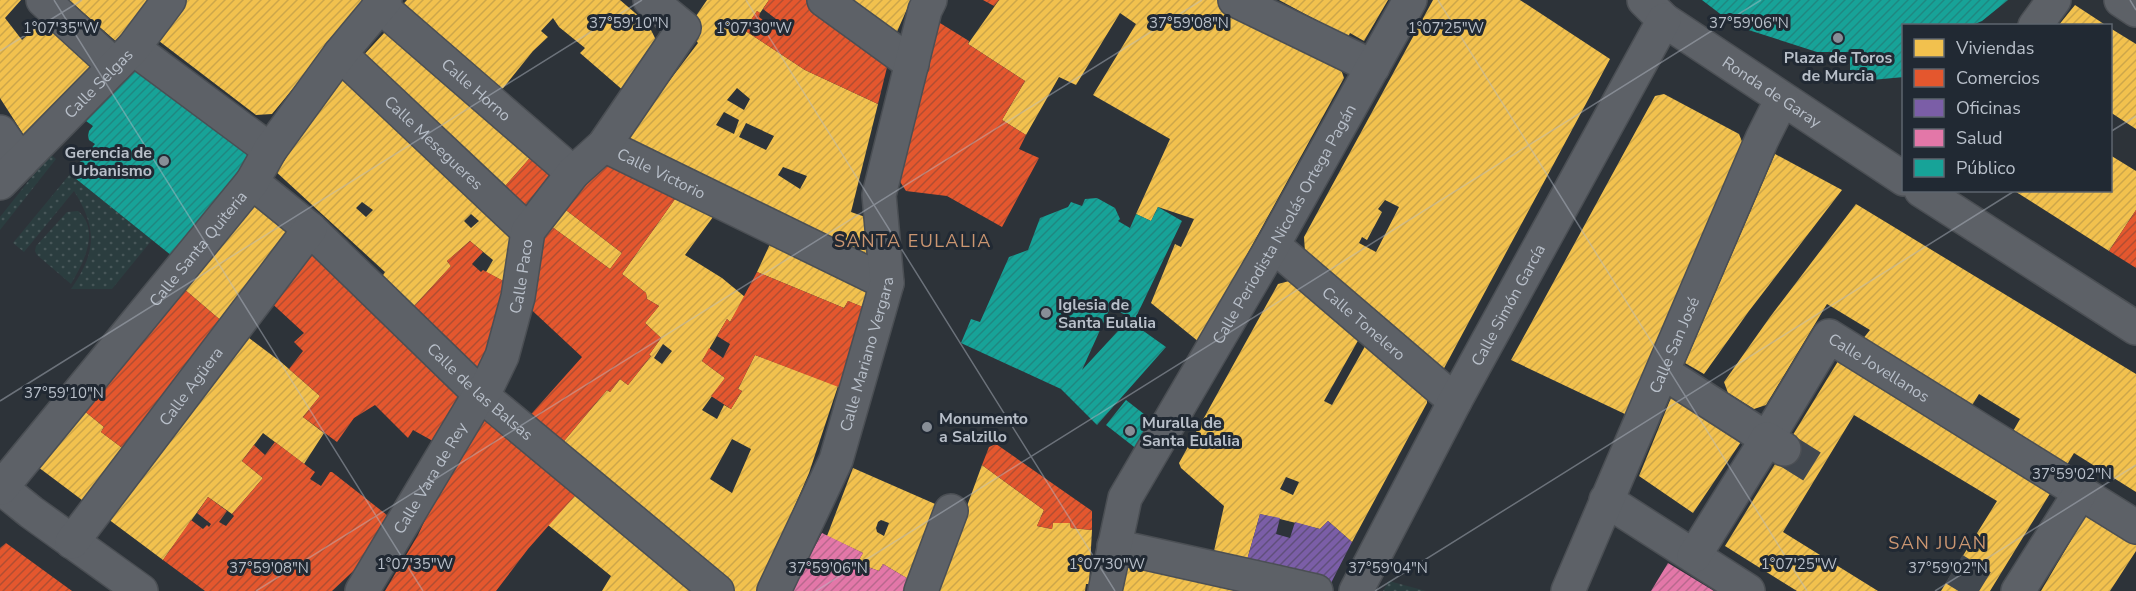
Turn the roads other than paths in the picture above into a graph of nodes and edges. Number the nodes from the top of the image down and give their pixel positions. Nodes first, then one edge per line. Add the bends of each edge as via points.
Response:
1 (43, 0) edge
2 (169, 0) edge
3 (650, 0) edge
4 (824, 0) edge
5 (930, 0) edge
6 (1235, 0) edge
7 (1410, 0) edge
8 (1626, 0) edge
9 (2054, 0) edge
10 (2121, 0) edge
11 (382, 3) edge
12 (1654, 10) edge
13 (2136, 10) edge
14 (2036, 24) edge
15 (340, 54) junction
16 (124, 57) junction
17 (912, 64) junction
18 (1373, 68) junction
19 (1782, 99) junction
20 (0, 132) edge
21 (604, 145) junction
22 (270, 150) junction
23 (11, 172) edge
24 (573, 173) junction
25 (1902, 178) edge
26 (252, 182) junction
27 (1924, 192) edge
28 (310, 229) junction
29 (528, 231) junction
30 (1274, 245) junction
31 (887, 283) junction
32 (2136, 328) edge
33 (1664, 372) junction
34 (480, 394) junction
35 (1455, 401) junction
36 (1775, 444) junction
37 (1, 488) edge
38 (2080, 493) junction
39 (1606, 500) junction
40 (951, 511) dead end
41 (2136, 527) edge
42 (72, 542) junction
43 (1114, 546) junction
44 (1694, 556) junction
45 (141, 591) edge
46 (362, 591) edge
47 (717, 591) edge
48 (774, 591) edge
49 (921, 591) edge
50 (1106, 591) edge
51 (1316, 591) edge
52 (1356, 591) edge
53 (1568, 591) edge
54 (1748, 591) edge
55 (2018, 591) edge

1 - 16 street
2 - 16 street, Calle Selgas
3 - 21 street, Calle Victorio via 684,28
4 - 17 street
5 - 17 street, Calle Mariano Vergara
6 - 18 street
7 - 18 street, Calle Periodista Nicolás Ortega Pagán
8 - 12 street, Ronda de Garay
9 - 14 street
10 - 13 street
11 - 15 street, Calle Santa Quiteria
11 - 24 street, Calle Horno
12 - 19 street, Ronda de Garay
12 - 35 street, Calle Simón García
15 - 22 street, Calle Santa Quiteria
15 - 29 street, Calle Mesegueres
16 - 22 street
16 - 23 street, Calle Selgas
17 - 31 street, Calle Mariano Vergara via 879,195
18 - 30 street, Calle Periodista Nicolás Ortega Pagán
19 - 25 street, Ronda de Garay
19 - 33 street, Calle San José
20 - 23 street, Calle Selgas
21 - 24 street, Calle Paco
21 - 31 street, Calle Victorio
22 - 26 street, Calle Santa Quiteria
24 - 29 street, Calle Paco
26 - 28 street, Calle de las Balsas
26 - 37 street, Calle Santa Quiteria
27 - 32 street
28 - 34 street, Calle de las Balsas
28 - 42 street, Calle Agüera
29 - 34 street, Calle Paco via 518,297 502,356 488,387
30 - 35 street, Calle Tonelero
30 - 43 street, Calle Periodista Nicolás Ortega Pagán via 1125,498
31 - 48 street, Calle Mariano Vergara via 836,460
33 - 36 street
33 - 39 street, Calle San José
34 - 46 street, Calle Vara de Rey
34 - 47 street, Calle de las Balsas
35 - 52 street, Calle Simón García
36 - 38 street, Calle Jovellanos via 1829,336
36 - 44 street
37 - 42 street
38 - 41 street, Calle Jovellanos
38 - 55 street
39 - 44 street
39 - 53 street, Calle San José
40 - 49 street
42 - 45 street
43 - 50 street, Calle Periodista Nicolás Ortega Pagán
43 - 51 street
44 - 54 street

